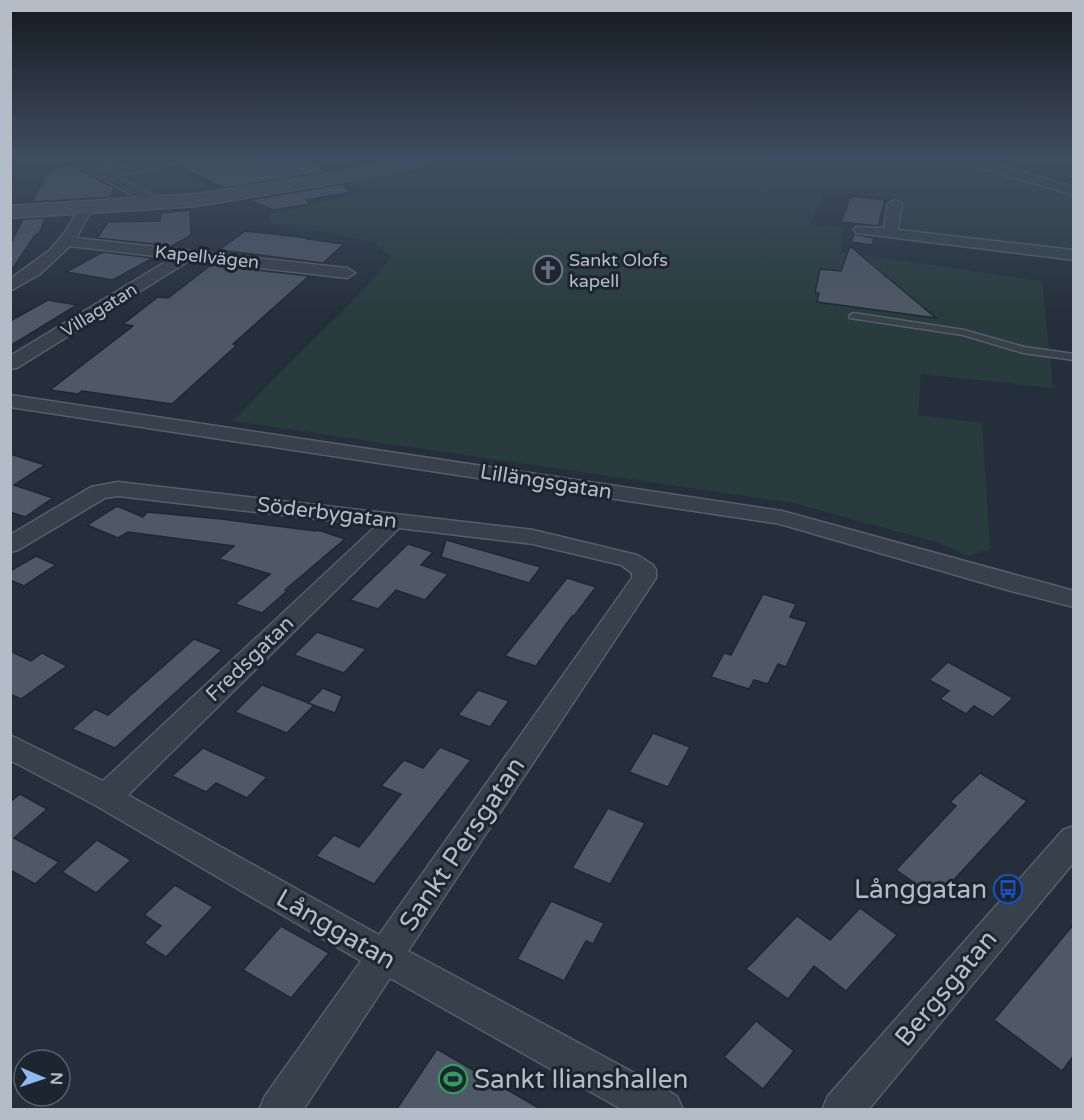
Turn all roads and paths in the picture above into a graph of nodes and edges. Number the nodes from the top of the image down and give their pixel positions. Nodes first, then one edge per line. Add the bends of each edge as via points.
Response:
1 (83, 212) edge
2 (894, 212) edge
3 (861, 230) dead end
4 (890, 233) junction
5 (67, 241) junction
6 (187, 255) junction
7 (1074, 255) edge
8 (347, 273) dead end
9 (10, 286) edge
10 (853, 316) dead end
11 (1074, 357) edge
12 (10, 364) edge
13 (10, 400) edge
14 (394, 521) junction
15 (10, 545) edge
16 (644, 578) joint
17 (1074, 599) edge
18 (10, 746) edge
19 (106, 797) junction
20 (1074, 839) edge
21 (384, 956) junction
22 (279, 1110) edge
23 (663, 1110) edge
24 (842, 1110) edge

1 - 5 street
2 - 4 street
3 - 4 street
4 - 7 street
5 - 6 street, Kapellvägen
5 - 9 street via 40,269
6 - 8 street, Kapellvägen
6 - 12 street, Villagatan
10 - 11 lane via 964,333 1023,350
13 - 17 street, Lillängsgatan via 782,518
14 - 15 street, Söderbygatan via 162,492 107,489
14 - 16 street, Söderbygatan via 533,537 629,560 644,570
14 - 19 street, Fredsgatan
16 - 21 street, Sankt Persgatan
18 - 19 street, Långgatan
19 - 21 street, Långgatan
20 - 24 street, Bergsgatan
21 - 22 street, Sankt Persgatan
21 - 23 street, Långgatan

